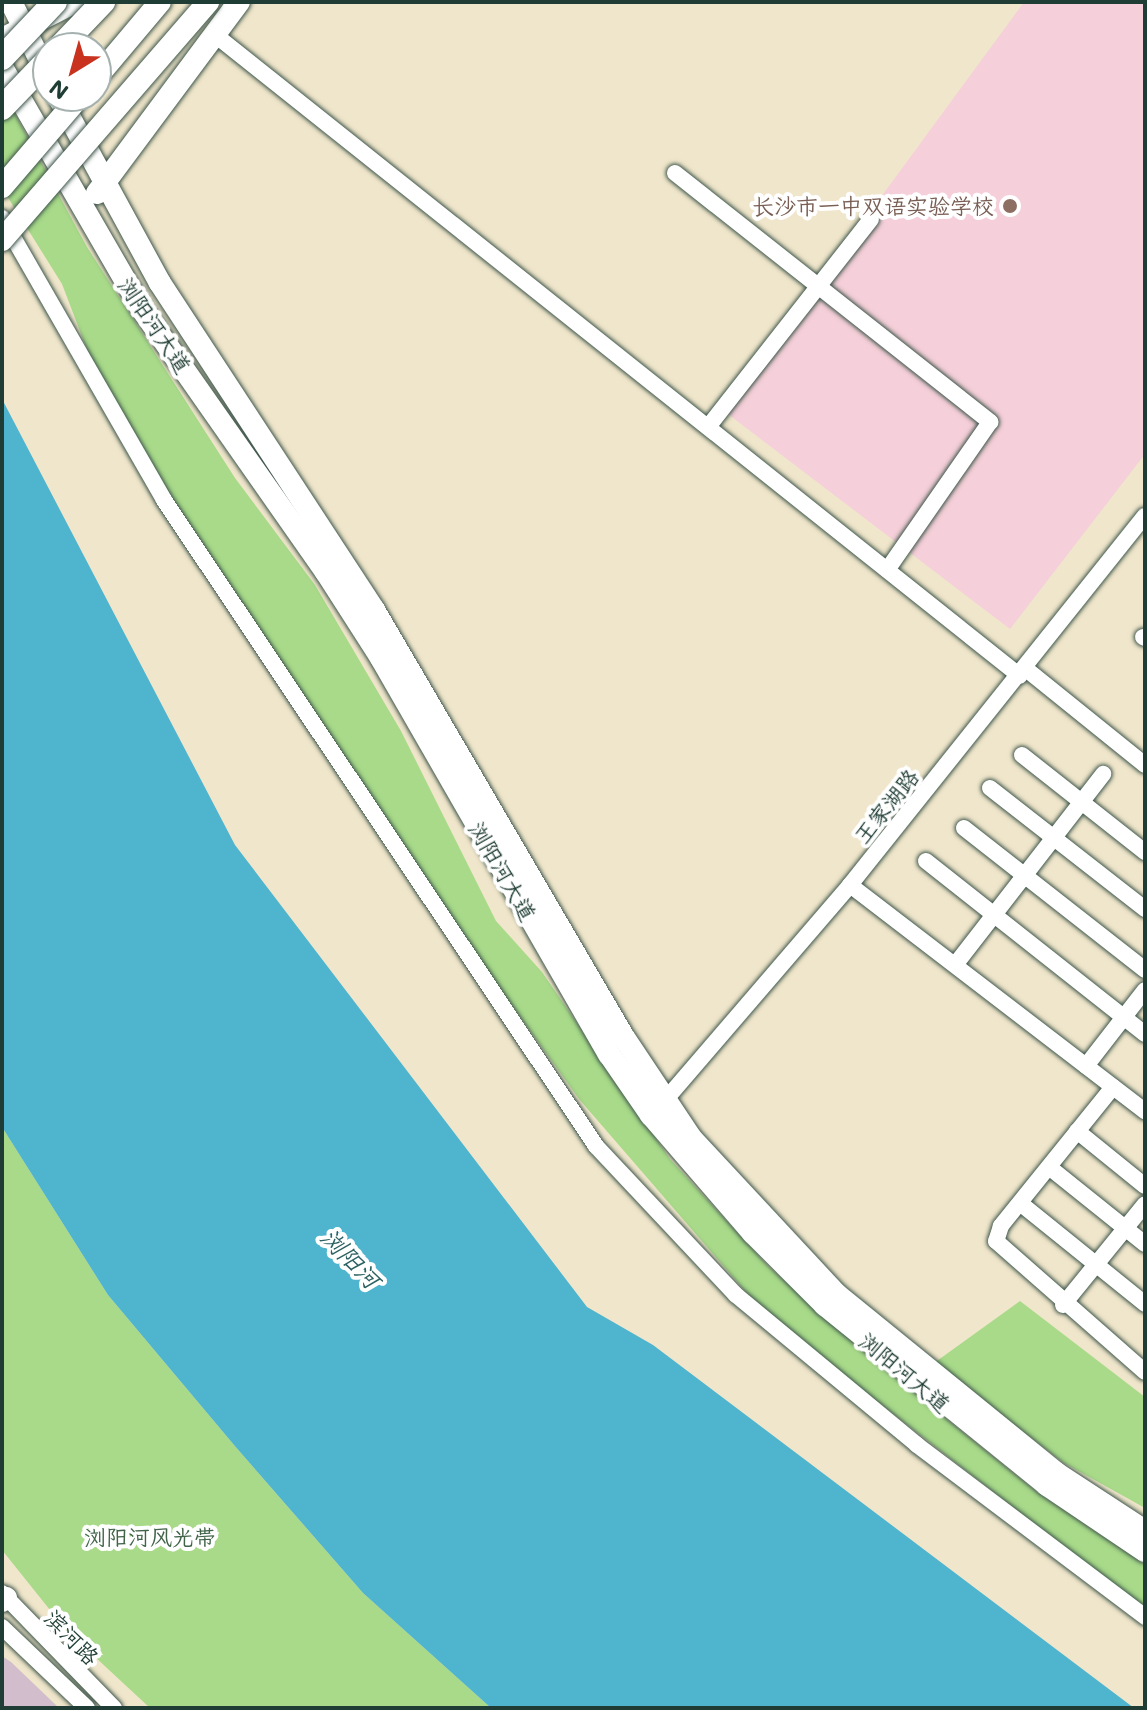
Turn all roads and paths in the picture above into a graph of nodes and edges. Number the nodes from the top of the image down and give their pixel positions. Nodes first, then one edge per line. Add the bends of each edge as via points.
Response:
1 (11, 2) edge
2 (55, 2) edge
3 (75, 2) edge
4 (103, 2) edge
5 (160, 2) edge
6 (208, 2) edge
7 (239, 2) edge
8 (23, 27) junction
9 (74, 32) edge
10 (214, 34) junction
11 (2, 39) edge
12 (32, 45) edge
13 (2, 58) edge
14 (112, 59) edge
15 (2, 67) edge
16 (32, 77) edge
17 (2, 108) edge
18 (66, 112) edge
19 (66, 112) edge
20 (675, 173) dead end
21 (101, 181) junction
22 (2, 187) edge
23 (2, 218) edge
24 (871, 219) dead end
25 (88, 221) junction
26 (2, 240) edge
27 (819, 287) junction
28 (708, 427) junction
29 (1145, 516) edge
30 (887, 570) junction
31 (1023, 672) junction
32 (1022, 755) dead end
33 (1145, 765) edge
34 (1103, 774) dead end
35 (990, 788) dead end
36 (1081, 802) junction
37 (964, 828) dead end
38 (1052, 837) junction
39 (1145, 852) edge
40 (926, 861) dead end
41 (1023, 875) junction
42 (850, 885) junction
43 (1145, 909) edge
44 (993, 915) junction
45 (955, 965) junction
46 (1145, 970) edge
47 (1145, 990) edge
48 (1124, 1017) junction
49 (1145, 1034) edge
50 (1086, 1066) junction
51 (1113, 1087) junction
52 (658, 1108) junction
53 (1145, 1111) edge
54 (1077, 1131) junction
55 (1049, 1167) junction
56 (1145, 1186) edge
57 (1020, 1203) junction
58 (1145, 1204) edge
59 (1125, 1228) junction
60 (1145, 1244) edge
61 (1095, 1265) junction
62 (1145, 1304) edge
63 (1063, 1305) junction
64 (1145, 1372) edge
65 (1145, 1531) edge
66 (1145, 1551) edge
67 (3, 1598) edge
68 (1145, 1617) edge
69 (2, 1627) edge
70 (87, 1708) edge
71 (114, 1708) edge

1 - 8 main road
2 - 13 highway, bridge
3 - 8 main road
4 - 9 highway, bridge
5 - 14 main road
6 - 26 main road, bridge
7 - 10 main road
8 - 11 main road
8 - 12 main road
10 - 21 main road
10 - 28 street
15 - 25 main road, 浏阳河大道
16 - 17 highway, bridge
18 - 21 main road, 浏阳河大道
19 - 22 main road, bridge
20 - 27 street
21 - 25 main road
21 - 52 main road, 浏阳河大道 via 160,283 374,610
23 - 68 street via 164,500 596,1146 736,1295 917,1445
24 - 27 street
25 - 52 main road, 浏阳河大道 via 141,308 334,584 609,1054
27 - 28 street
27 - 30 street via 990,422
28 - 30 street
29 - 31 street, 王家湖路
30 - 31 street
31 - 33 street
31 - 42 street, 王家湖路
32 - 36 street
34 - 36 street
35 - 38 street
36 - 38 street
36 - 39 street
37 - 41 street
38 - 41 street
38 - 43 street
40 - 44 street
41 - 44 street
41 - 46 street
42 - 45 street
42 - 52 street, 王家湖路
44 - 45 street
44 - 48 street
45 - 50 street
47 - 48 street
48 - 49 street
48 - 50 street
50 - 51 street
51 - 53 street
51 - 54 street
52 - 65 main road, 浏阳河大道 via 836,1294 1056,1473
52 - 66 main road, 浏阳河大道 via 753,1233 825,1305 1014,1459
54 - 55 street
54 - 56 street
55 - 57 street
55 - 59 street
57 - 61 street
57 - 63 street via 996,1241
58 - 59 street
59 - 60 street
59 - 61 street
61 - 62 street
61 - 63 street
63 - 64 street
67 - 71 street, 滨河路
69 - 70 street, 滨河路

